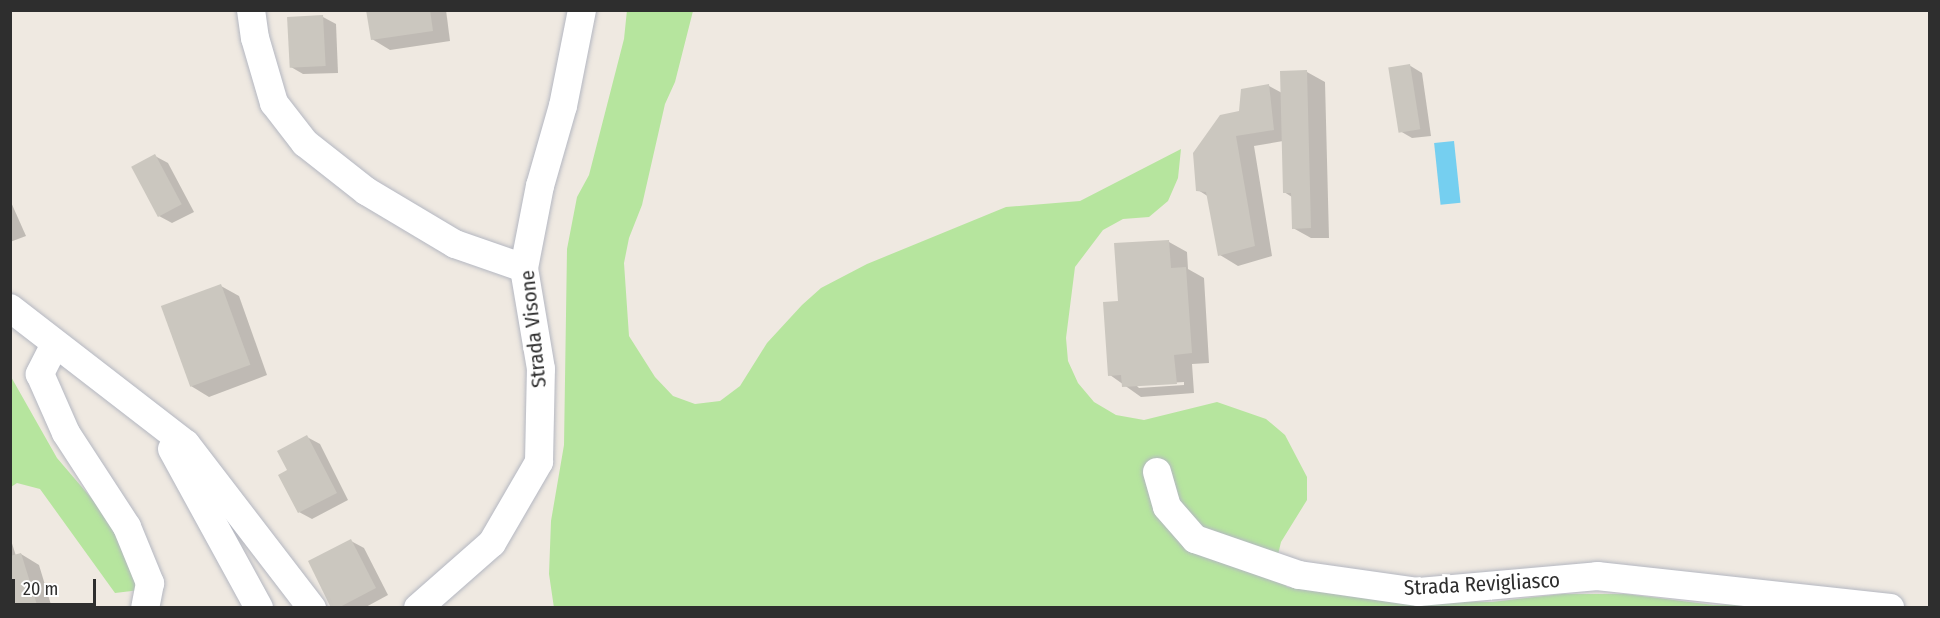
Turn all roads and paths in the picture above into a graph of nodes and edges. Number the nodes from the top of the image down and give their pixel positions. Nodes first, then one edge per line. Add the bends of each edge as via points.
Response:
1 (251, 10) edge
2 (582, 10) edge
3 (524, 268) junction
4 (10, 308) edge
5 (56, 344) junction
6 (155, 420) junction
7 (1157, 472) dead end
8 (145, 608) edge
9 (260, 608) edge
10 (312, 608) edge
11 (418, 608) edge
12 (1890, 608) edge

1 - 3 street via 274,103 305,143 366,191 455,244
2 - 3 street, Strada Visone
3 - 11 street, Strada Visone via 541,369 539,462 492,543
4 - 5 street
5 - 6 street
5 - 8 street via 40,374 66,433 128,527 150,584
6 - 9 street
6 - 10 street via 186,444
7 - 12 street, Strada Revigliasco via 1167,507 1195,539 1299,575 1419,592 1598,576

